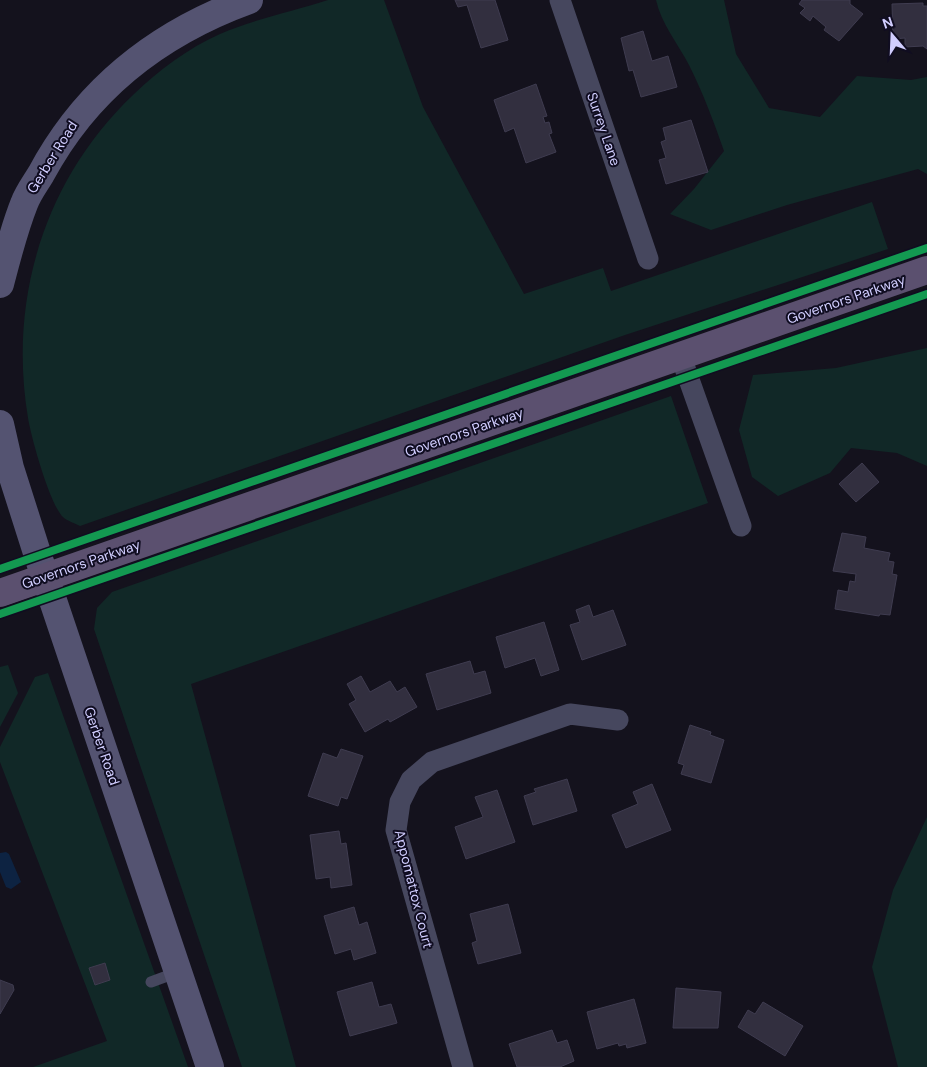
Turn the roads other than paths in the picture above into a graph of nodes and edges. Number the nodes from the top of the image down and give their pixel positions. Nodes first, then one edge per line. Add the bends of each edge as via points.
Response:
1 (248, 0) edge
2 (560, 0) edge
3 (648, 259) dead end
4 (927, 270) edge
5 (0, 284) edge
6 (680, 357) junction
7 (0, 424) edge
8 (741, 526) dead end
9 (45, 577) junction
10 (0, 593) edge
11 (618, 720) dead end
12 (178, 972) junction
13 (151, 982) dead end
14 (210, 1067) edge
15 (463, 1067) edge

1 - 5 street, Gerber Road via 207,16 134,61 81,112 49,157 24,203
2 - 3 street, Surrey Lane
4 - 6 main road, Governors Parkway
6 - 8 street
6 - 9 main road, Governors Parkway
7 - 9 street, Gerber Road via 10,468
9 - 10 main road, Governors Parkway
9 - 12 street, Gerber Road
11 - 15 street, Appomattox Court via 570,714 432,762 411,780 400,802 396,830
12 - 13 lane
12 - 14 street, Gerber Road

